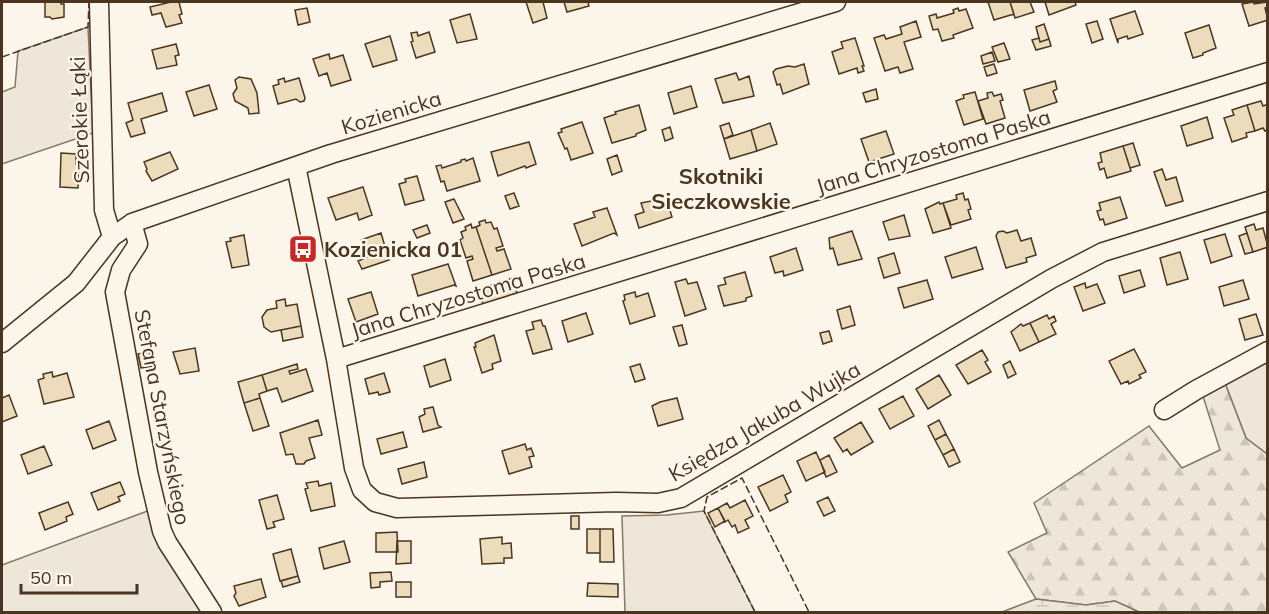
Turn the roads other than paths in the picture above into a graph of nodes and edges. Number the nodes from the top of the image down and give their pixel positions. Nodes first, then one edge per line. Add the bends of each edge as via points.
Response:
1 (99, 2) edge
2 (836, 2) edge
3 (1268, 72) edge
4 (296, 166) junction
5 (1268, 201) edge
6 (132, 223) junction
7 (112, 237) junction
8 (2, 343) edge
9 (1268, 351) edge
10 (336, 359) junction
11 (1164, 410) dead end
12 (212, 612) edge

1 - 7 street, Szerokie Łąki via 104,210
2 - 4 street, Kozienicka
3 - 10 street, Jana Chryzostoma Paska
4 - 6 street, Kozienicka
4 - 10 street, Księdza Jakuba Wujka
5 - 10 street, Księdza Jakuba Wujka via 1103,252 1050,279 681,498 658,503 397,508 375,502 362,490 354,468
6 - 7 street, Kozienicka
6 - 12 street, Stefana Starzyńskiego via 138,244 121,270 115,292 148,472 164,537
7 - 8 street, Kozienicka via 76,283
9 - 11 street

